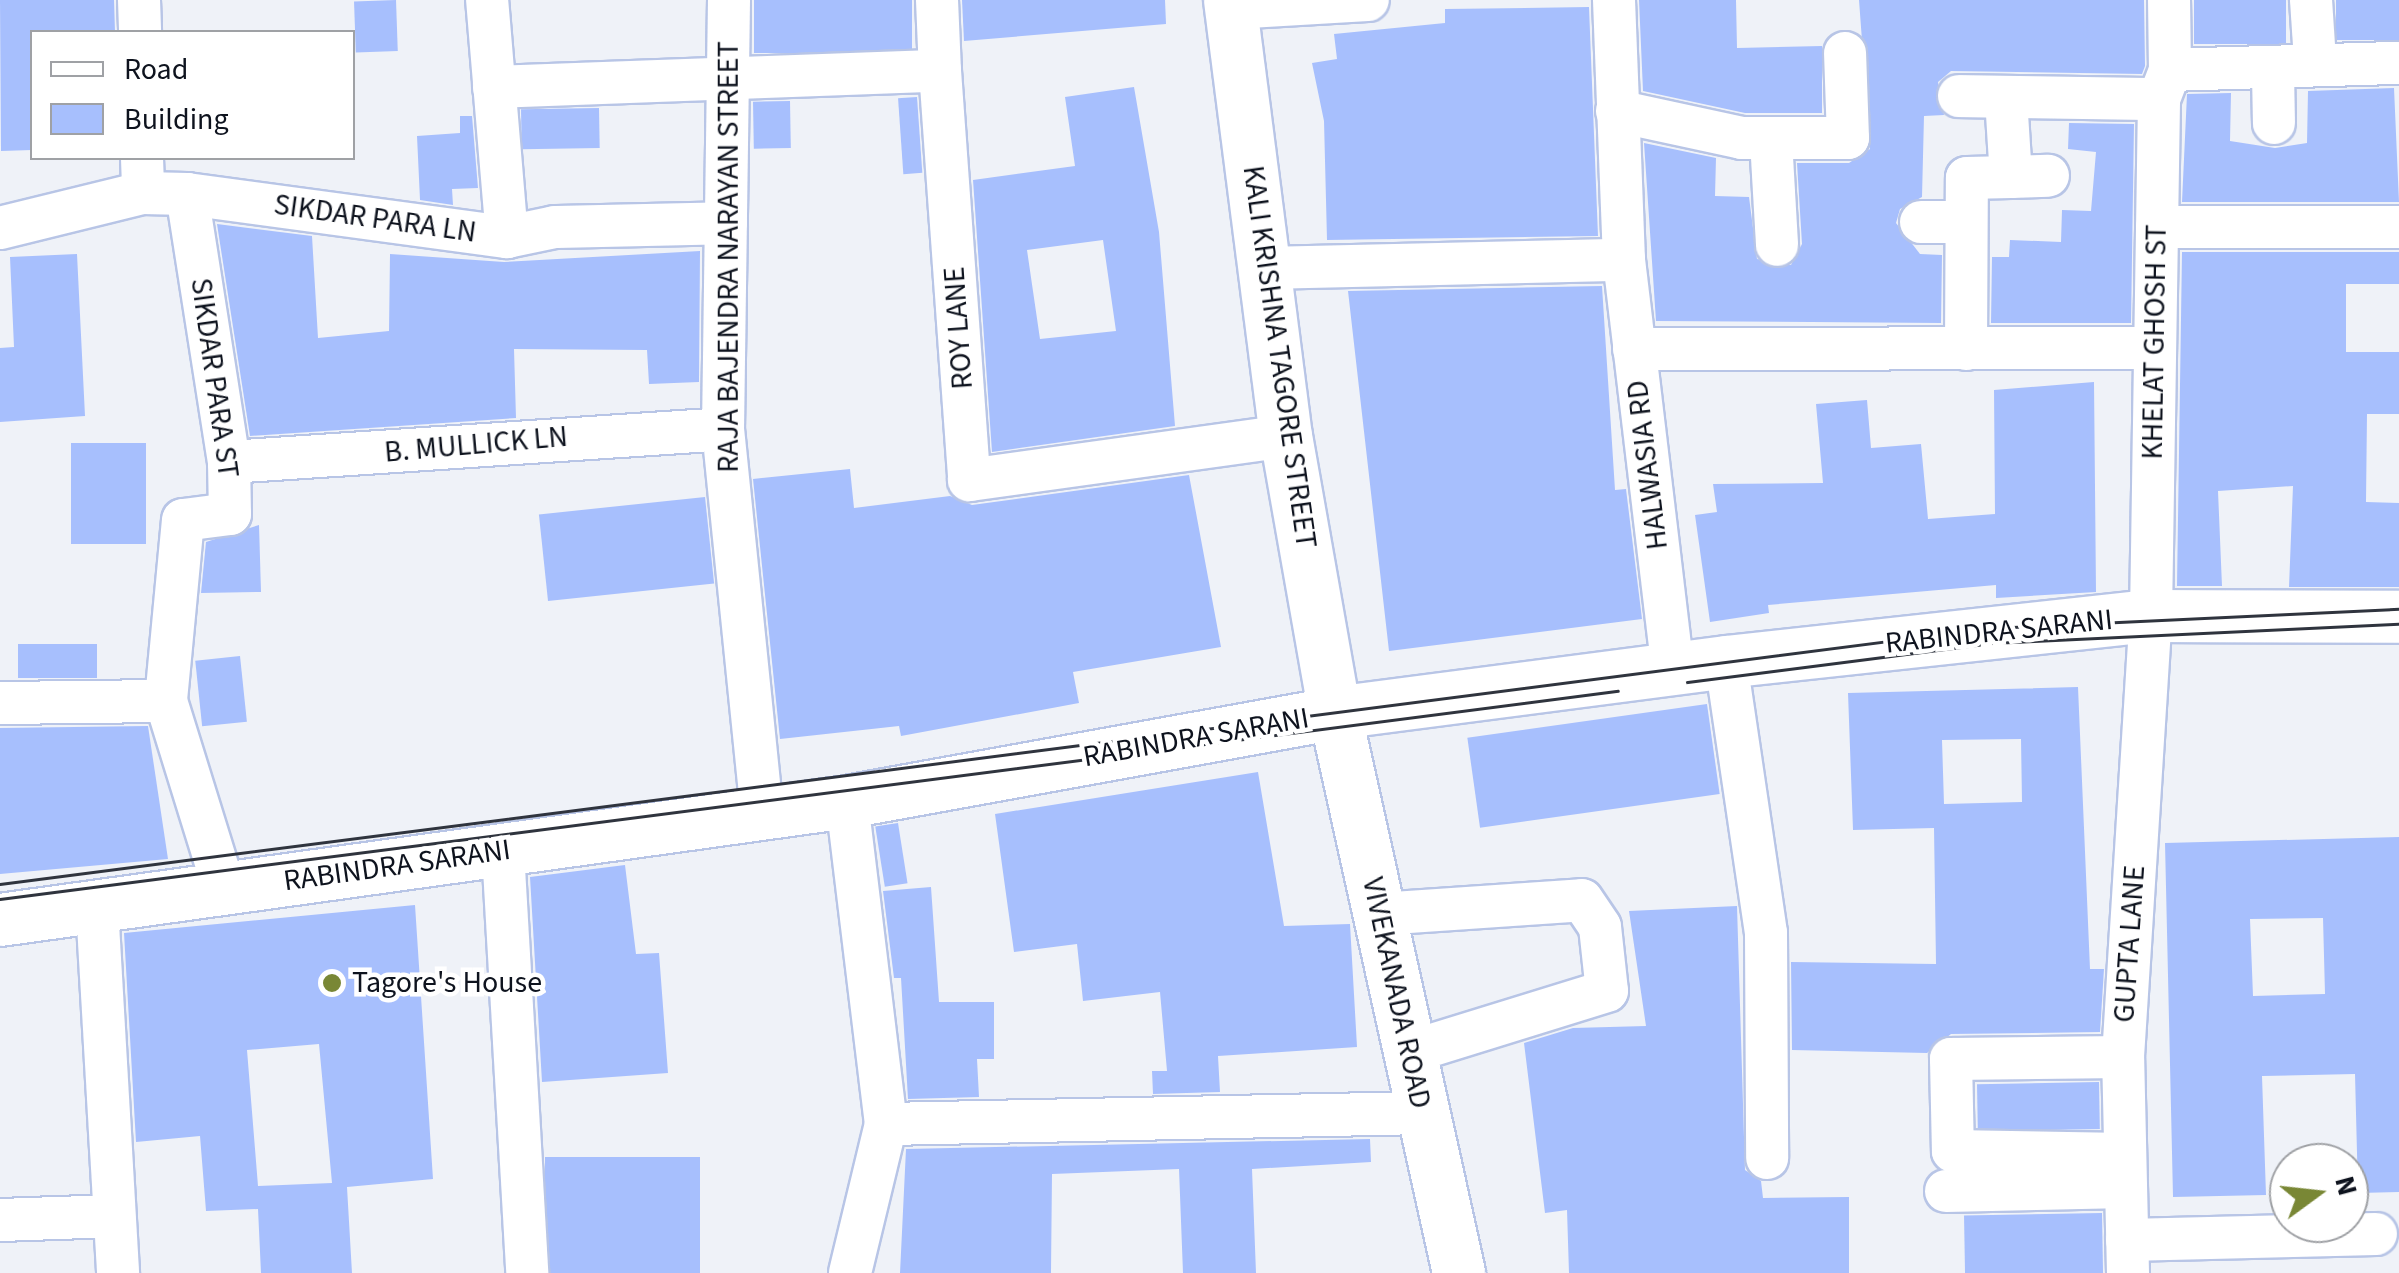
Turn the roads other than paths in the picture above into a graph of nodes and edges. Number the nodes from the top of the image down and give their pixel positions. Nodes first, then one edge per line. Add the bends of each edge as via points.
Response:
1 (139, 0) edge
2 (487, 0) edge
3 (729, 0) edge
4 (937, 0) edge
5 (1368, 0) edge
6 (1614, 0) edge
7 (2169, 0) edge
8 (2311, 0) edge
9 (1230, 4) edge
10 (140, 30) edge
11 (1845, 53) dead end
12 (2315, 60) junction
13 (2399, 63) edge
14 (940, 71) junction
15 (2273, 73) junction
16 (728, 84) junction
17 (2164, 84) junction
18 (494, 87) junction
19 (1959, 96) dead end
20 (2006, 98) junction
21 (1617, 112) junction
22 (2274, 124) dead end
23 (1771, 140) junction
24 (143, 176) edge
25 (186, 194) junction
26 (1921, 222) dead end
27 (1966, 222) junction
28 (726, 224) junction
29 (2157, 227) junction
30 (2399, 227) edge
31 (0, 228) edge
32 (507, 237) junction
33 (1776, 245) dead end
34 (1624, 260) junction
35 (1264, 268) junction
36 (1634, 348) junction
37 (1966, 348) junction
38 (2154, 348) junction
39 (723, 429) junction
40 (1286, 436) junction
41 (229, 462) junction
42 (2151, 616) junction
43 (2399, 617) edge
44 (1726, 662) junction
45 (1673, 669) junction
46 (166, 701) junction
47 (0, 703) edge
48 (1335, 713) junction
49 (847, 802) junction
50 (762, 813) junction
51 (503, 851) junction
52 (224, 892) junction
53 (97, 907) junction
54 (1379, 914) junction
55 (0, 920) edge
56 (1410, 1052) junction
57 (2123, 1058) junction
58 (1422, 1114) junction
59 (886, 1124) junction
60 (1767, 1158) dead end
61 (2125, 1170) junction
62 (1946, 1191) dead end
63 (112, 1216) junction
64 (0, 1220) edge
65 (2376, 1234) dead end
66 (2127, 1257) edge
67 (118, 1273) edge
68 (527, 1273) edge
69 (850, 1273) edge
70 (1459, 1273) edge

1 - 10 street
2 - 18 street, SIKDAR PARA LN
3 - 16 street, RAJA BAJENDRA NARAYAN STREET
4 - 14 street
5 - 9 street
6 - 21 street, HALWASIA RD
7 - 17 street, KHELAT GHOSH ST
8 - 12 street
9 - 35 main road, KALI KRISHNA TAGORE STREET
11 - 23 street via 1861,139
12 - 13 street
12 - 15 street
14 - 16 street
14 - 40 street, ROY LANE via 970,480
15 - 17 street
15 - 22 street
16 - 18 street
16 - 28 street, RAJA BAJENDRA NARAYAN STREET
17 - 20 street
17 - 29 street, KHELAT GHOSH ST
18 - 32 street, SIKDAR PARA LN
19 - 20 street
20 - 27 street via 2029,176 1967,178
21 - 23 street
21 - 34 street, HALWASIA RD
23 - 33 street
24 - 25 street
24 - 31 street
25 - 32 street, SIKDAR PARA LN
25 - 41 street, SIKDAR PARA ST
26 - 27 street
27 - 37 street
28 - 32 street via 555,227
28 - 39 street, RAJA BAJENDRA NARAYAN STREET
29 - 30 street
29 - 38 street, KHELAT GHOSH ST
34 - 35 street
34 - 36 street, HALWASIA RD
35 - 40 main road, KALI KRISHNA TAGORE STREET
36 - 37 street
36 - 45 street, HALWASIA RD
37 - 38 street
38 - 42 street, KHELAT GHOSH ST
39 - 41 street, B. MULLICK LN
39 - 50 street, RAJA BAJENDRA NARAYAN STREET
40 - 48 main road, KALI KRISHNA TAGORE STREET
41 - 46 street, SIKDAR PARA ST via 230,514 183,520
42 - 43 main road, RABINDRA SARANI
42 - 44 main road, RABINDRA SARANI
42 - 57 street, GUPTA LANE
44 - 45 main road, RABINDRA SARANI
44 - 60 street via 1766,933
45 - 48 main road, RABINDRA SARANI
46 - 47 street
46 - 52 street, SIKDAR PARA ST
48 - 49 main road, RABINDRA SARANI
48 - 54 main road, VIVEKANADA ROAD
49 - 50 main road, RABINDRA SARANI
49 - 59 street
50 - 51 main road, RABINDRA SARANI
51 - 52 main road, RABINDRA SARANI
51 - 68 street
52 - 53 main road, RABINDRA SARANI
53 - 55 main road, RABINDRA SARANI
53 - 63 street
54 - 56 main road, VIVEKANADA ROAD
54 - 56 street via 1582,900 1600,927 1608,991
56 - 58 main road, VIVEKANADA ROAD
57 - 61 street, GUPTA LANE
57 - 61 street via 1951,1060 1953,1151
58 - 59 street
58 - 70 main road, VIVEKANADA ROAD
59 - 69 street
61 - 62 street
61 - 66 street, GUPTA LANE
63 - 64 street
63 - 67 street
65 - 66 street

